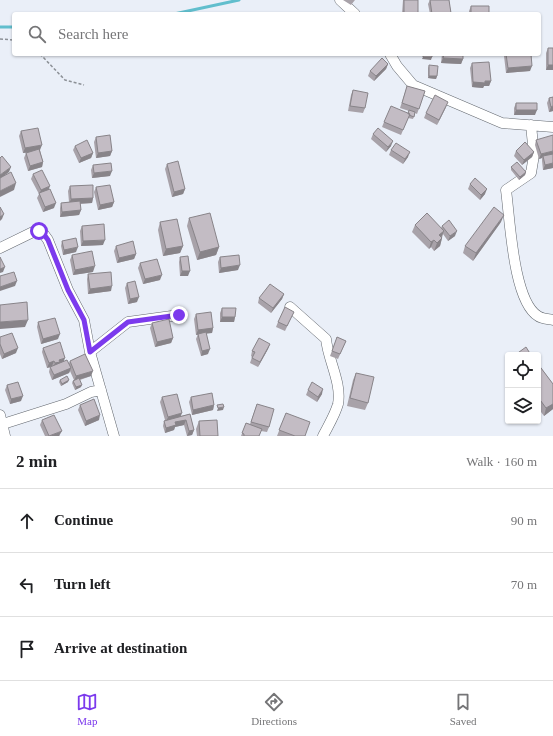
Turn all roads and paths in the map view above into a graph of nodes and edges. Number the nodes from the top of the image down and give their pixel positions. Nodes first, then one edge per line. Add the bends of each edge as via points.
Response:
1 (340, 0) edge
2 (352, 12) edge
3 (0, 39) edge
4 (12, 40) edge
5 (42, 56) edge
6 (391, 56) edge
7 (84, 85) dead end
8 (531, 125) junction
9 (553, 127) edge
10 (0, 248) edge
11 (290, 307) dead end
12 (179, 315) dead end
13 (553, 320) edge
14 (90, 352) junction
15 (101, 390) junction
16 (1, 420) edge
17 (5, 436) edge
18 (114, 436) edge
19 (323, 436) edge

1 - 2 street
3 - 4 path
5 - 7 path via 65,80
6 - 8 street via 413,85 502,123
8 - 9 street
8 - 13 street via 534,155 531,173 506,190 517,274 524,299 538,317
10 - 14 street via 35,231 43,233 84,320
11 - 19 street via 326,339 337,385 338,403
12 - 14 street via 128,322
14 - 15 street
15 - 16 street via 66,404
15 - 18 street
16 - 17 street

